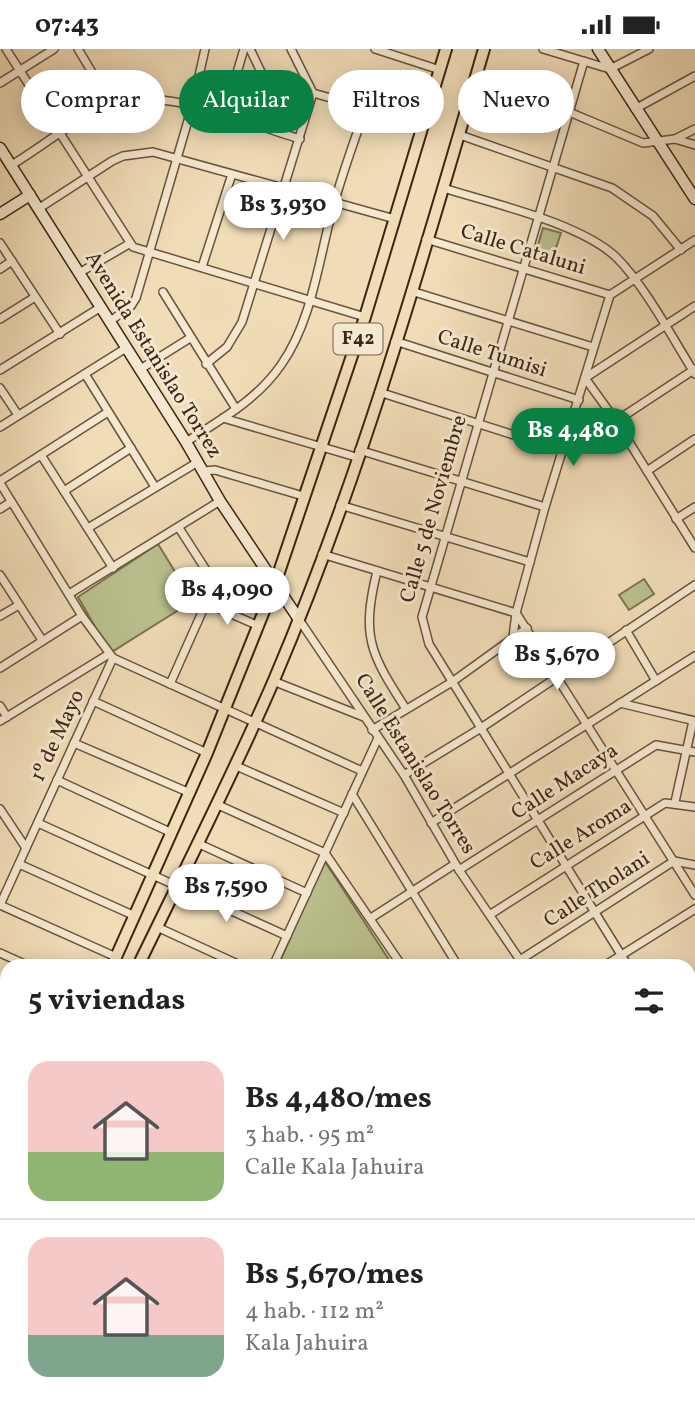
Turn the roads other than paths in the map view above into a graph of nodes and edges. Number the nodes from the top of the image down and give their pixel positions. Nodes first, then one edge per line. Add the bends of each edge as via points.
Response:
1 (6, 49) edge
2 (54, 49) edge
3 (205, 49) edge
4 (244, 49) edge
5 (250, 49) edge
6 (291, 49) edge
7 (446, 49) edge
8 (484, 49) edge
9 (543, 49) edge
10 (598, 49) edge
11 (649, 49) edge
12 (82, 50) edge
13 (379, 50) edge
14 (584, 61) junction
15 (610, 69) junction
16 (20, 70) junction
17 (93, 70) edge
18 (200, 70) edge
19 (238, 70) edge
20 (260, 70) edge
21 (302, 70) edge
22 (440, 70) joint
23 (478, 70) edge
24 (695, 76) edge
25 (0, 83) edge
26 (574, 95) edge
27 (635, 109) junction
28 (574, 114) edge
29 (695, 129) edge
30 (185, 133) edge
31 (280, 133) edge
32 (302, 133) edge
33 (358, 133) edge
34 (420, 133) edge
35 (563, 133) edge
36 (62, 134) junction
37 (460, 135) joint
38 (300, 139) junction
39 (675, 139) junction
40 (657, 141) junction
41 (695, 145) edge
42 (2, 154) edge
43 (178, 157) junction
44 (553, 165) junction
45 (10, 166) junction
46 (232, 174) junction
47 (87, 177) junction
48 (443, 188) junction
49 (285, 189) junction
50 (30, 195) junction
51 (694, 197) edge
52 (335, 202) junction
53 (38, 209) junction
54 (0, 214) edge
55 (537, 218) junction
56 (395, 219) junction
57 (426, 239) junction
58 (695, 240) edge
59 (0, 243) edge
60 (129, 244) junction
61 (681, 250) junction
62 (150, 252) junction
63 (12, 261) junction
64 (202, 267) junction
65 (0, 268) edge
66 (522, 268) junction
67 (79, 273) junction
68 (634, 279) junction
69 (255, 283) junction
70 (411, 291) junction
71 (163, 292) dead end
72 (610, 295) junction
73 (35, 297) junction
74 (309, 299) junction
75 (695, 306) edge
76 (101, 307) junction
77 (365, 317) junction
78 (0, 319) edge
79 (507, 320) junction
80 (109, 321) junction
81 (664, 327) junction
82 (60, 334) junction
83 (190, 338) junction
84 (395, 341) junction
85 (593, 347) junction
86 (126, 348) junction
87 (206, 364) junction
88 (0, 370) edge
89 (139, 370) junction
90 (694, 371) edge
91 (491, 372) junction
92 (85, 374) junction
93 (585, 378) junction
94 (0, 388) edge
95 (379, 392) junction
96 (579, 400) junction
97 (236, 409) junction
98 (108, 412) junction
99 (18, 415) junction
100 (223, 418) junction
101 (616, 421) junction
102 (476, 424) junction
103 (0, 427) edge
104 (695, 439) edge
105 (186, 442) junction
106 (321, 447) junction
107 (131, 448) junction
108 (564, 451) junction
109 (357, 453) junction
110 (41, 455) junction
111 (201, 467) junction
112 (647, 471) junction
113 (459, 481) junction
114 (0, 482) edge
115 (155, 487) junction
116 (64, 491) junction
117 (303, 496) junction
118 (220, 501) junction
119 (11, 502) junction
120 (340, 505) junction
121 (545, 506) junction
122 (695, 507) edge
123 (0, 509) edge
124 (676, 519) junction
125 (88, 528) junction
126 (179, 528) junction
127 (444, 536) junction
128 (695, 548) edge
129 (322, 554) junction
130 (530, 562) junction
131 (113, 568) junction
132 (377, 571) junction
133 (0, 575) edge
134 (275, 581) junction
135 (695, 585) edge
136 (429, 587) junction
137 (69, 594) junction
138 (206, 603) junction
139 (19, 605) junction
140 (516, 613) junction
141 (0, 616) edge
142 (82, 616) junction
143 (298, 618) junction
144 (259, 626) junction
145 (527, 628) junction
146 (626, 630) junction
147 (513, 637) junction
148 (42, 640) junction
149 (111, 656) junction
150 (694, 658) edge
151 (0, 668) edge
152 (557, 675) junction
153 (273, 681) junction
154 (656, 681) junction
155 (452, 682) junction
156 (170, 684) junction
157 (93, 701) junction
158 (620, 703) junction
159 (0, 706) edge
160 (225, 708) junction
161 (406, 709) junction
162 (364, 717) junction
163 (3, 719) edge
164 (254, 721) junction
165 (694, 721) edge
166 (586, 725) junction
167 (481, 727) junction
168 (372, 730) junction
169 (378, 738) junction
170 (74, 743) junction
171 (686, 750) junction
172 (695, 752) edge
173 (207, 753) junction
174 (234, 765) junction
175 (617, 769) junction
176 (362, 771) junction
177 (511, 773) junction
178 (404, 775) junction
179 (57, 780) junction
180 (190, 793) junction
181 (352, 794) junction
182 (675, 803) junction
183 (216, 804) junction
184 (695, 807) edge
185 (0, 809) edge
186 (344, 813) junction
187 (645, 815) junction
188 (537, 820) junction
189 (38, 823) junction
190 (431, 823) junction
191 (172, 833) junction
192 (197, 843) junction
193 (26, 848) junction
194 (326, 853) junction
195 (674, 861) junction
196 (19, 864) junction
197 (567, 865) junction
198 (695, 865) edge
199 (457, 867) junction
200 (153, 876) junction
201 (176, 886) junction
202 (410, 892) junction
203 (307, 893) junction
204 (695, 895) edge
205 (0, 905) edge
206 (695, 909) edge
207 (595, 911) junction
208 (491, 914) junction
209 (135, 916) junction
210 (371, 918) junction
211 (157, 927) junction
212 (287, 936) junction
213 (621, 955) junction
214 (108, 959) edge
215 (115, 959) edge
216 (141, 959) edge
217 (227, 959) edge
218 (276, 959) edge
219 (397, 959) edge
220 (453, 959) edge
221 (519, 959) edge
222 (528, 959) edge
223 (615, 959) edge
224 (624, 959) edge

1 - 16 street
2 - 16 street
3 - 18 street
4 - 19 street
5 - 20 street
6 - 21 street
7 - 22 main road, F42
8 - 23 main road, F42
9 - 14 street
10 - 15 street
11 - 15 street
12 - 17 street
13 - 22 street
14 - 15 street
14 - 26 street, Calle 5 de Noviembre
15 - 27 street
16 - 25 street
16 - 36 street
24 - 27 street
27 - 40 street
28 - 40 street via 643,143
29 - 39 street
30 - 43 street
31 - 38 street
32 - 38 street
33 - 52 street
34 - 56 main road, F42
35 - 44 street, Calle 5 de Noviembre
36 - 45 street
36 - 47 street
37 - 44 street
37 - 48 main road, F42
38 - 49 street
39 - 40 street
39 - 41 street
40 - 51 street
42 - 45 street, Avenida Estanislao Torrez
43 - 46 street
43 - 47 street via 153,152 123,156
43 - 62 street
44 - 55 street, Calle 5 de Noviembre
44 - 61 street via 636,202
45 - 50 street, Avenida Estanislao Torrez
46 - 49 street
46 - 64 street
47 - 53 street
47 - 60 street
48 - 55 street
48 - 57 main road, F42
49 - 52 street
49 - 69 street
50 - 53 street, Avenida Estanislao Torrez
50 - 54 street
52 - 56 street
52 - 74 street
53 - 67 street, Avenida Estanislao Torrez
55 - 66 street, Calle 5 de Noviembre
55 - 68 street via 597,243
56 - 77 main road, F42
57 - 66 street, Calle Cataluni
57 - 70 main road, F42
58 - 61 street
59 - 63 street
60 - 62 street
60 - 67 street
61 - 68 street
62 - 64 street
62 - 80 street via 134,302
63 - 65 street
63 - 73 street
64 - 69 street
66 - 72 street, Calle Cataluni
66 - 79 street, Calle 5 de Noviembre
67 - 76 street, Avenida Estanislao Torrez
68 - 72 street
68 - 81 street
69 - 74 street
69 - 87 street via 242,323 228,347
70 - 79 street
70 - 84 main road, F42
71 - 83 street
72 - 85 street
73 - 78 street
73 - 82 street
74 - 77 street
74 - 97 street via 281,366
75 - 81 street
76 - 80 street, Avenida Estanislao Torrez
76 - 82 street
77 - 106 main road, F42
79 - 85 street
79 - 91 street, Calle 5 de Noviembre
80 - 86 street, Avenida Estanislao Torrez
81 - 90 street
81 - 93 street
82 - 88 street
83 - 87 street
83 - 89 street
84 - 91 street, Calle Tumisi
84 - 95 main road, F42
85 - 93 street
86 - 89 street, Avenida Estanislao Torrez
86 - 92 street
87 - 97 street
89 - 105 street, Avenida Estanislao Torrez
90 - 101 street
91 - 96 street, Calle Tumisi
91 - 102 street, Calle 5 de Noviembre
92 - 98 street
92 - 99 street
93 - 96 street
93 - 101 street
94 - 99 street
95 - 102 street
95 - 109 main road, F42
96 - 108 street
97 - 100 street
98 - 107 street
98 - 110 street
99 - 103 street
100 - 105 street
100 - 106 street
101 - 112 street
102 - 108 street
102 - 113 street, Calle 5 de Noviembre
104 - 112 street
105 - 111 street, Avenida Estanislao Torrez
106 - 109 street
106 - 117 main road, F42
107 - 115 street
107 - 116 street
108 - 121 street
109 - 113 street
109 - 120 main road, F42
110 - 114 street
110 - 116 street
111 - 115 street
111 - 117 street
111 - 118 street, Avenida Estanislao Torrez
112 - 124 street
113 - 121 street
113 - 127 street, Calle 5 de Noviembre
114 - 119 street
115 - 125 street
116 - 125 street
117 - 134 main road, F42
118 - 126 street
118 - 134 street, Avenida Estanislao Torrez
119 - 123 street
119 - 137 street
120 - 127 street
120 - 129 main road, F42
121 - 130 street
122 - 124 street
124 - 128 street
125 - 131 street
126 - 131 street
126 - 138 street via 209,579 211,592
127 - 130 street
127 - 136 street, Calle 5 de Noviembre
129 - 132 street
129 - 143 main road, F42
130 - 140 street
131 - 137 street
132 - 136 street
132 - 161 street via 368,612 369,638 384,675
133 - 139 street
134 - 143 street, Calle Estanislao Torres
134 - 144 main road, F42
135 - 146 street
136 - 140 street
136 - 155 street, Calle 5 de Noviembre via 423,629
137 - 142 street
138 - 144 street
138 - 156 street
139 - 141 street
139 - 148 street
140 - 145 street
140 - 147 street
142 - 148 street
142 - 149 street
143 - 153 main road, F42
143 - 162 street, Calle Estanislao Torres
144 - 160 main road, F42
145 - 147 street
145 - 152 street
146 - 152 street
146 - 154 street
147 - 155 street
148 - 151 street
149 - 156 street
149 - 157 street, 1º de Mayo
149 - 163 street
150 - 154 street
152 - 166 street
152 - 167 street
153 - 162 street
153 - 164 main road, F42
154 - 158 street
155 - 161 street
155 - 167 street, Calle 5 de Noviembre
156 - 160 street
157 - 170 street, 1º de Mayo
157 - 173 street
158 - 165 street
158 - 166 street
159 - 163 street
160 - 164 street
160 - 173 main road, F42
161 - 168 street
162 - 168 street, Calle Estanislao Torres
164 - 174 main road, F42
164 - 176 street
165 - 171 street
166 - 175 street
166 - 177 street
167 - 177 street, Calle 5 de Noviembre
167 - 178 street
168 - 169 street, Calle Estanislao Torres
169 - 176 street
169 - 178 street, Calle Estanislao Torres
170 - 179 street, 1º de Mayo
170 - 180 street
171 - 172 street, Calle Macaya
171 - 175 street, Calle Macaya via 656,745
171 - 182 street
173 - 180 main road, F42
174 - 183 main road, F42
174 - 186 street
175 - 187 street
175 - 188 street, Calle Macaya
176 - 181 street
177 - 188 street, Calle 5 de Noviembre
177 - 190 street
178 - 190 street, Calle Estanislao Torres
179 - 189 street, 1º de Mayo
179 - 191 street
180 - 191 main road, F42
181 - 186 street
181 - 202 street
182 - 184 street
182 - 187 street, Calle Aroma via 665,803
183 - 192 main road, F42
183 - 194 street
185 - 193 street
186 - 194 street
187 - 195 street
187 - 197 street, Calle Aroma
188 - 197 street, Calle 5 de Noviembre
188 - 199 street, Calle Macaya
189 - 193 street, 1º de Mayo
189 - 200 street
190 - 199 street, Calle Estanislao Torres
191 - 200 main road, F42
192 - 201 main road, F42
192 - 203 street
193 - 196 street, 1º de Mayo
194 - 203 street
194 - 210 street
195 - 198 street, Calle Tholani
195 - 204 street
195 - 207 street, Calle Tholani
196 - 205 street, 1º de Mayo
196 - 209 street
197 - 207 street, Calle 5 de Noviembre
197 - 208 street, Calle Aroma
199 - 202 street, Calle Macaya
199 - 208 street, Calle Estanislao Torres
200 - 201 street
200 - 209 main road, F42
201 - 211 main road, F42
201 - 212 street
202 - 210 street, Calle Macaya
202 - 220 street
203 - 212 street
205 - 214 street
206 - 213 street
207 - 213 street, Calle 5 de Noviembre
207 - 222 street, Calle Tholani
208 - 221 street, Calle Estanislao Torres
209 - 215 main road, F42
210 - 219 street
211 - 216 main road, F42
211 - 217 street
212 - 218 street
213 - 223 street
213 - 224 street, Calle 5 de Noviembre

